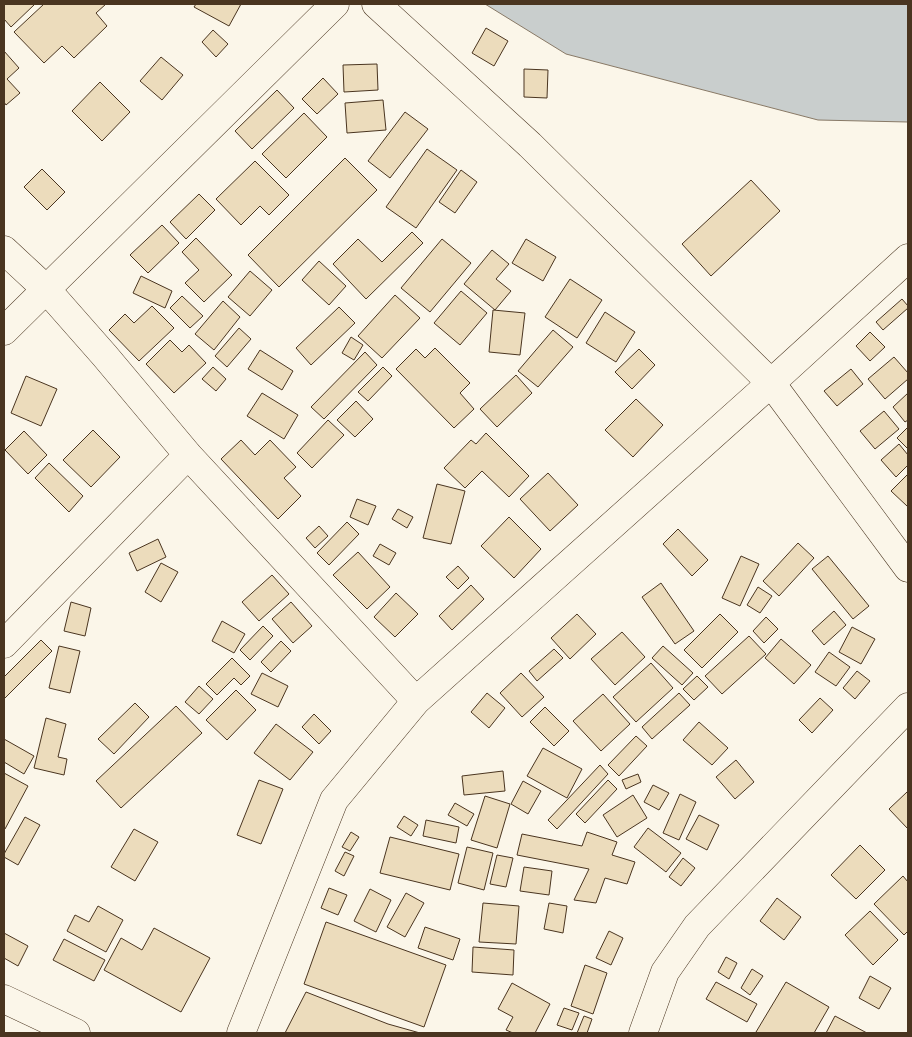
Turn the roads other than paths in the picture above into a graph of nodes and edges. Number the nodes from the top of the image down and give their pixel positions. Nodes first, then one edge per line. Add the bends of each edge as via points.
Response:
1 (335, 4) edge
2 (376, 4) edge
3 (4, 250) edge
4 (908, 258) edge
5 (46, 289) junction
6 (4, 331) edge
7 (771, 383) junction
8 (188, 455) junction
9 (908, 568) edge
10 (4, 644) edge
11 (416, 700) junction
12 (908, 707) edge
13 (4, 999) edge
14 (76, 1033) edge
15 (241, 1033) edge
16 (643, 1033) edge

1 - 5 street
2 - 7 street via 530,145
3 - 5 street
4 - 7 street
5 - 6 street
5 - 8 street
7 - 9 street
7 - 11 street
8 - 10 street
8 - 11 street
11 - 15 street via 334,800
12 - 16 street via 697,926 665,972
13 - 14 street

